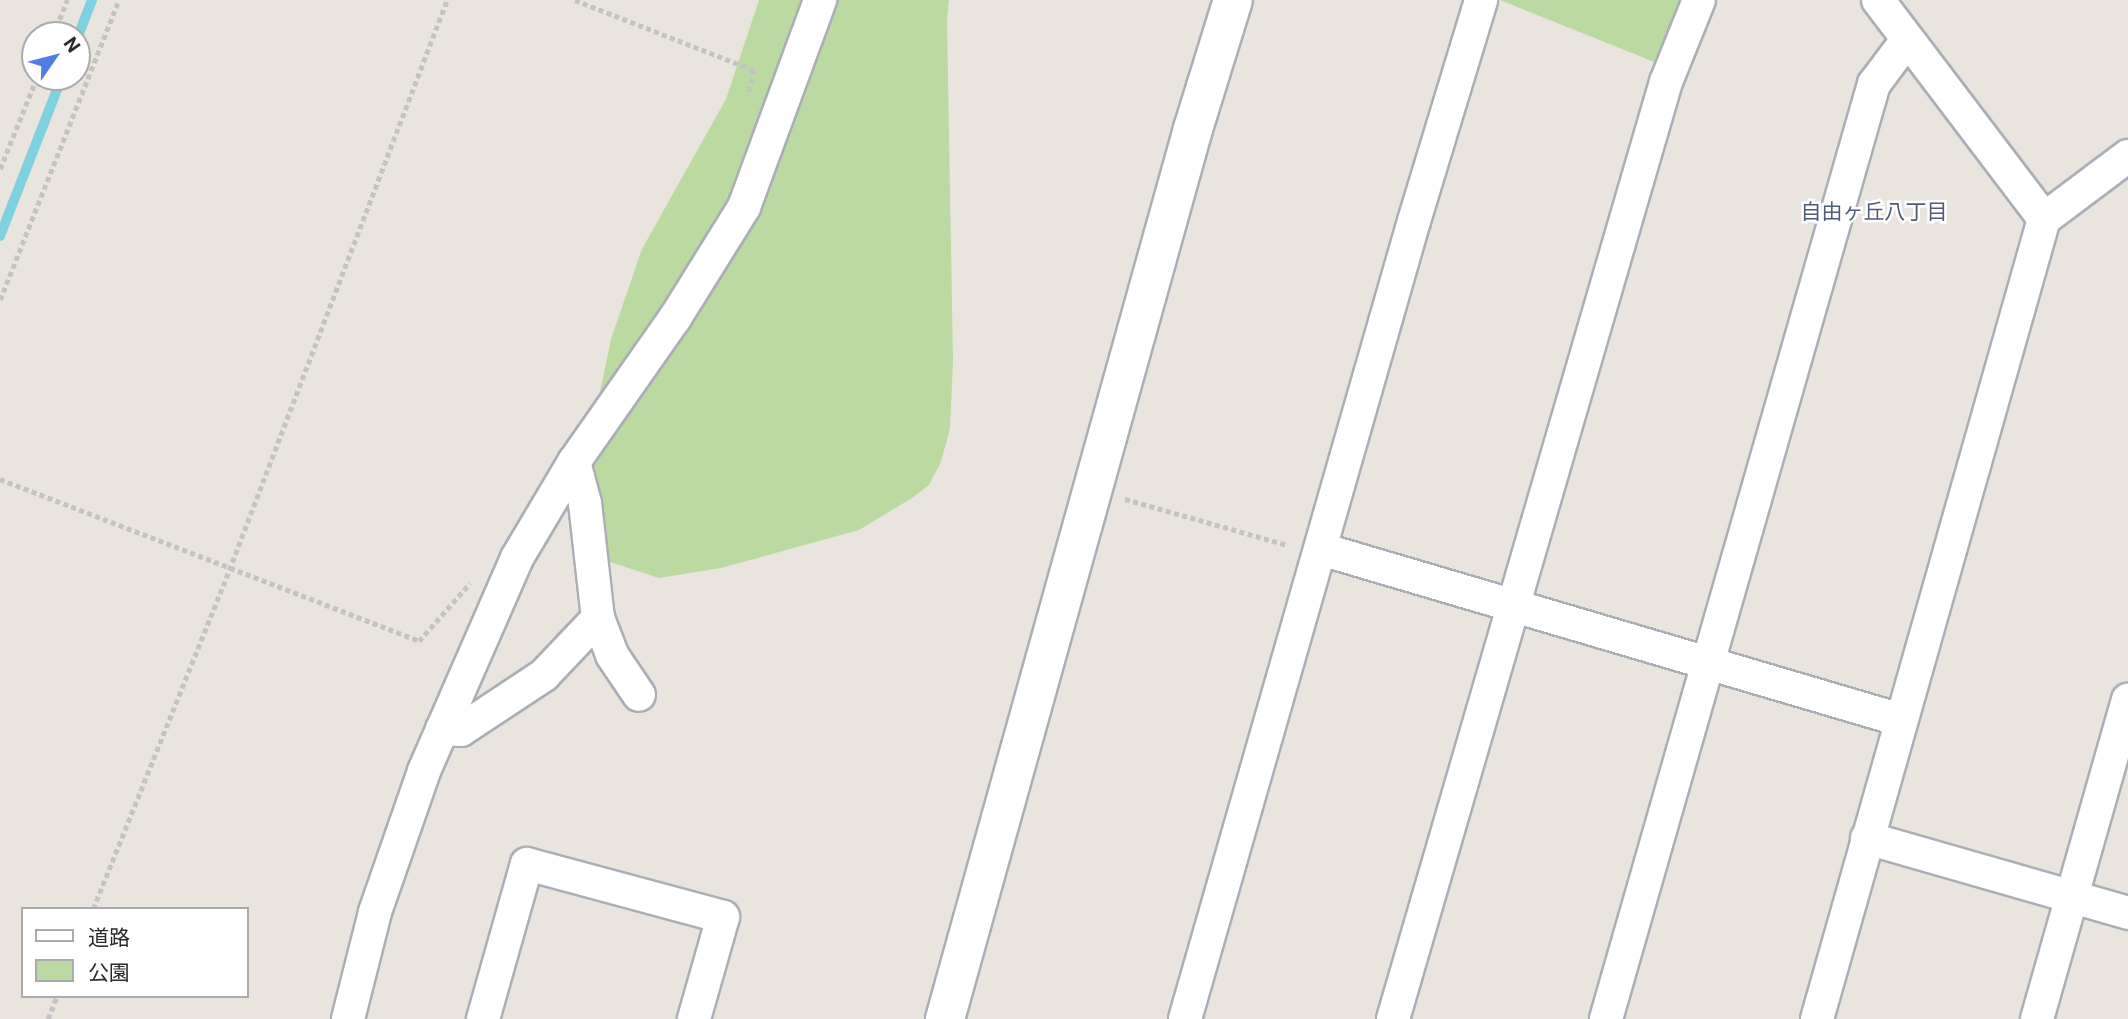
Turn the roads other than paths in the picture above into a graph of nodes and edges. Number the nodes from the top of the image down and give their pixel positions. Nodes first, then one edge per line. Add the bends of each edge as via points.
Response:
1 (820, 0) edge
2 (1233, 0) edge
3 (1481, 0) edge
4 (1699, 0) edge
5 (1878, 0) edge
6 (1907, 40) junction
7 (2128, 156) edge
8 (2044, 219) junction
9 (574, 462) junction
10 (1320, 551) junction
11 (1514, 605) junction
12 (598, 618) junction
13 (1708, 661) junction
14 (639, 695) dead end
15 (2128, 700) edge
16 (1901, 720) junction
17 (442, 729) junction
18 (1867, 838) junction
19 (2072, 899) junction
20 (2128, 913) edge
21 (348, 1019) edge
22 (483, 1019) edge
23 (694, 1019) edge
24 (945, 1019) edge
25 (1185, 1019) edge
26 (1393, 1019) edge
27 (1606, 1019) edge
28 (1817, 1019) edge
29 (2037, 1019) edge

1 - 9 street via 744,207 675,318
2 - 24 street
3 - 10 street
4 - 11 street via 1665,82
5 - 6 street
6 - 8 street
6 - 13 street via 1874,85
7 - 8 street
8 - 16 street
9 - 12 street via 585,503
9 - 17 street via 517,558
10 - 11 street
10 - 25 street
11 - 13 street
11 - 26 street
12 - 14 street via 612,655
12 - 17 street via 544,675 461,730
13 - 16 street
13 - 27 street
15 - 19 street
16 - 18 street
17 - 21 street via 375,912
18 - 19 street
18 - 28 street
19 - 20 street
19 - 29 street
22 - 23 street via 527,864 723,917

